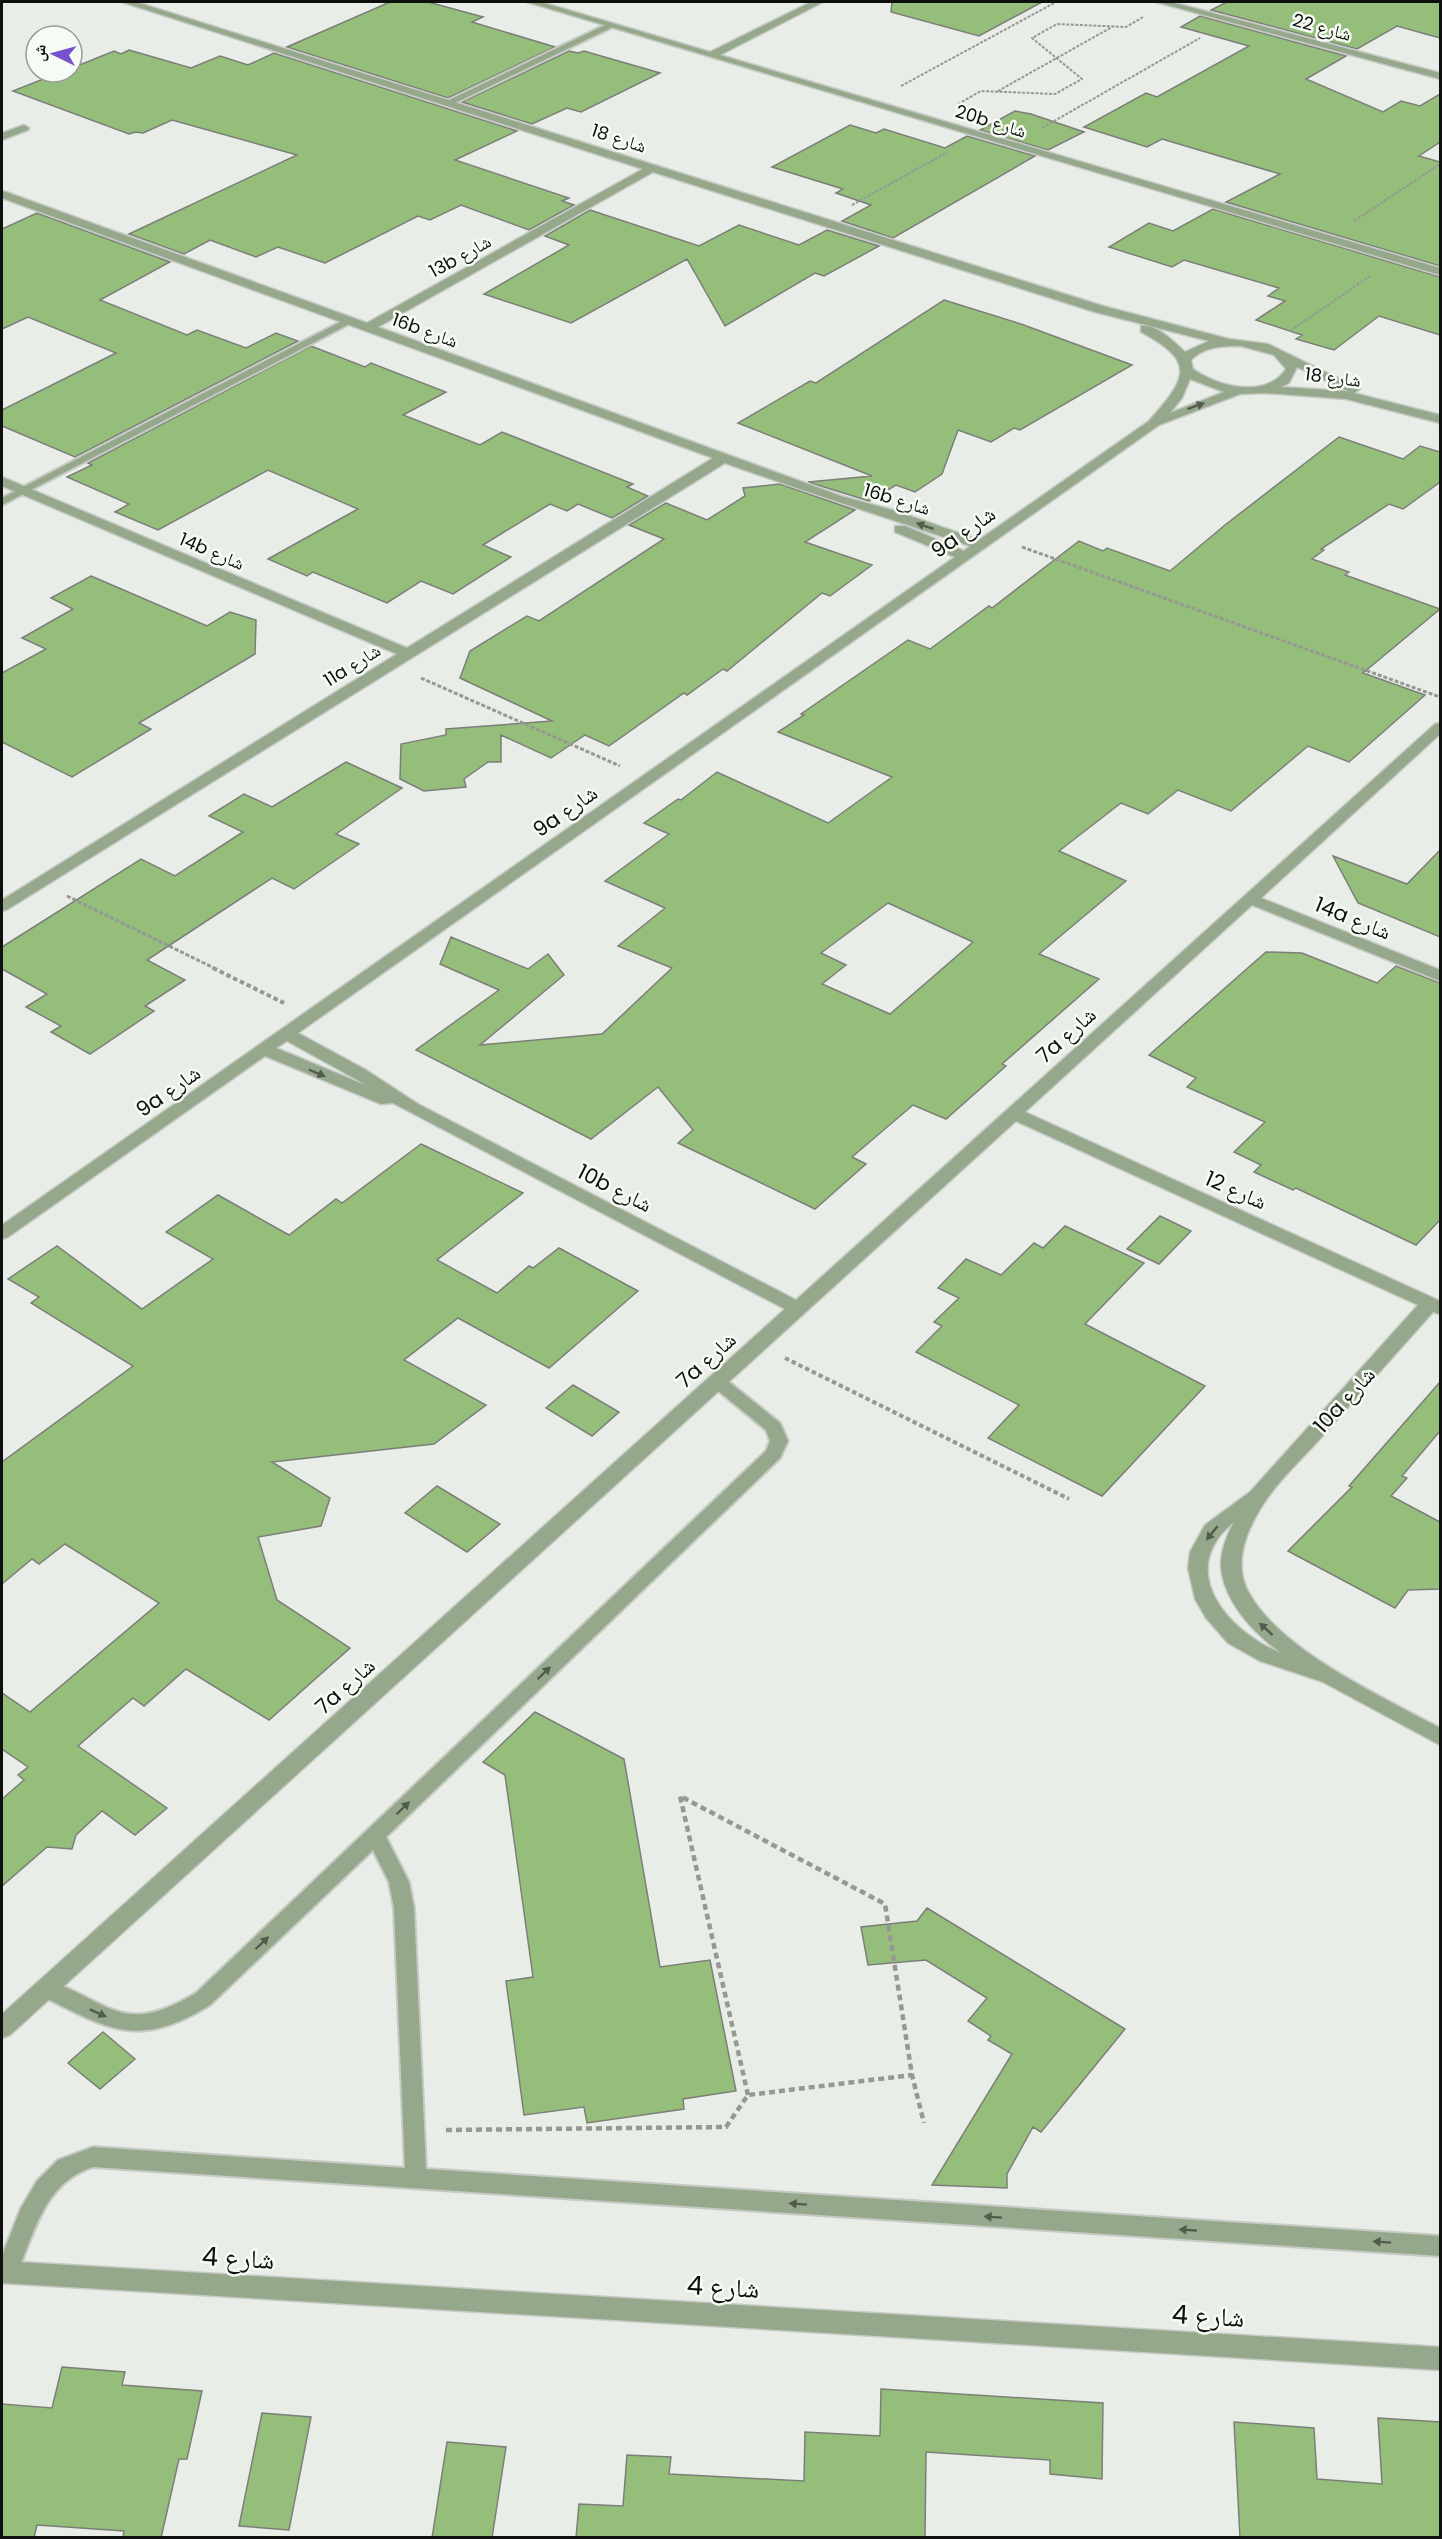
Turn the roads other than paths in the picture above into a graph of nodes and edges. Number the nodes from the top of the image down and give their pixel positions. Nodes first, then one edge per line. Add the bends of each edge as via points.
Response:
1 (127, 2) edge
2 (532, 2) edge
3 (818, 2) edge
4 (1163, 2) edge
5 (612, 26) junction
6 (711, 55) junction
7 (1440, 76) edge
8 (448, 103) junction
9 (24, 128) dead end
10 (2, 137) edge
11 (652, 168) junction
12 (671, 174) junction
13 (2, 194) edge
14 (570, 215) junction
15 (1440, 272) edge
16 (1099, 309) junction
17 (350, 321) junction
18 (368, 328) junction
19 (1228, 342) junction
20 (1282, 355) junction
21 (1186, 365) junction
22 (1257, 390) junction
23 (1241, 391) junction
24 (1403, 408) junction
25 (1440, 419) edge
26 (1153, 424) junction
27 (723, 458) junction
28 (2, 482) edge
29 (23, 491) junction
30 (836, 499) junction
31 (2, 502) edge
32 (980, 545) junction
33 (964, 556) junction
34 (408, 654) junction
35 (1440, 727) edge
36 (5, 899) edge
37 (1250, 899) junction
38 (1440, 976) edge
39 (285, 1033) junction
40 (264, 1049) junction
41 (412, 1108) junction
42 (1013, 1113) junction
43 (2, 1233) edge
44 (1436, 1306) edge
45 (797, 1308) junction
46 (717, 1381) junction
47 (1257, 1497) junction
48 (1330, 1676) junction
49 (1440, 1737) edge
50 (375, 1835) junction
51 (45, 1989) junction
52 (2, 2028) edge
53 (416, 2179) junction
54 (1440, 2246) edge
55 (4, 2272) edge
56 (1440, 2359) edge

1 - 8 street, شارع 18
2 - 5 street, 20b شارع
3 - 6 street
4 - 7 street, شارع 22
5 - 6 street, 20b شارع
5 - 8 lane
6 - 15 street, 20b شارع
8 - 11 street, شارع 18
9 - 10 street
11 - 12 street, شارع 18
11 - 14 street, 13b شارع
12 - 14 street, 13b شارع
12 - 16 street, شارع 18
13 - 17 street, 16b شارع
14 - 18 street, 13b شارع
16 - 19 street, شارع 18
16 - 21 street, شارع 18 via 1150,331 1176,349
17 - 18 street, 16b شارع
17 - 29 lane
18 - 27 street, 16b شارع
19 - 20 street, شارع 18 via 1267,347
19 - 21 street via 1200,347
20 - 22 street via 1292,369 1290,376 1272,387
20 - 24 street, شارع 18 via 1331,380
21 - 23 street, شارع 18 via 1207,384
21 - 26 street, 9a شارع via 1176,398
22 - 23 street
22 - 24 street, شارع 18 via 1327,392
26 -> 23 street, 9a شارع
24 - 25 street, شارع 18
26 - 32 street, 9a شارع
27 - 30 street, 16b شارع
27 - 34 street, 11a شارع
28 - 29 street, 14b شارع
29 - 31 lane
29 - 34 street, 14b شارع
32 -> 30 street, 16b شارع
30 - 33 street, 16b شارع
32 - 33 street, 9a شارع
33 - 39 street, 9a شارع
34 - 36 street, 11a شارع via 39,883
35 - 37 street, 7a شارع
37 - 38 street, 14a شارع
37 - 42 street, 7a شارع
39 - 40 street, 9a شارع
39 - 41 street, 10b شارع
40 -> 41 street, 10b شارع via 345,1085
40 - 43 street, 9a شارع
41 - 45 street, 10b شارع
42 - 44 street, شارع 12
42 - 45 street, 7a شارع
44 - 47 street, 10a شارع
45 - 46 street, 7a شارع
50 -> 46 lane via 774,1454 779,1441 774,1427
46 - 51 street, 7a شارع
48 -> 47 street, 10a شارع via 1266,1631 1237,1591 1231,1569 1232,1548
47 -> 48 street, 10a شارع via 1222,1520 1207,1538 1198,1559 1198,1582 1207,1605 1223,1626 1246,1645 1274,1659
48 - 49 street, 10a شارع
51 -> 50 lane via 124,2024 152,2025 180,2015 203,1999
50 - 53 lane via 399,1882 404,1908
51 - 52 street, 7a شارع
54 -> 53 lane
53 - 55 lane via 93,2157 68,2166 49,2181
55 - 56 street, شارع 4

